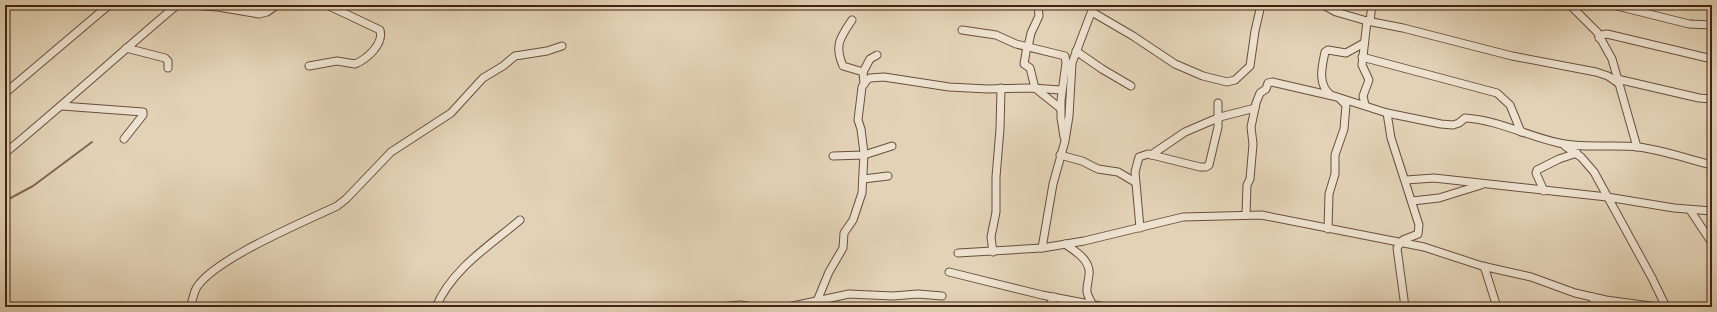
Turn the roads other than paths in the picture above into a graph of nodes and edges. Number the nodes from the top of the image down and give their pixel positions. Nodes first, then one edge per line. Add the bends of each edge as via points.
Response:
1 (109, 5) edge
2 (177, 5) edge
3 (189, 5) edge
4 (277, 5) edge
5 (327, 5) edge
6 (1038, 5) edge
7 (1261, 5) edge
8 (1323, 5) edge
9 (1372, 5) edge
10 (1570, 5) edge
11 (1613, 5) edge
12 (338, 7) edge
13 (1093, 8) edge
14 (852, 20) dead end
15 (1368, 21) junction
16 (1712, 25) edge
17 (962, 30) dead end
18 (1600, 38) junction
19 (1364, 44) junction
20 (562, 46) dead end
21 (1027, 47) junction
22 (126, 48) junction
23 (1076, 52) junction
24 (877, 55) dead end
25 (1362, 57) junction
26 (1712, 59) edge
27 (309, 66) dead end
28 (168, 68) dead end
29 (863, 72) junction
30 (1617, 81) junction
31 (864, 84) junction
32 (1131, 86) dead end
33 (1001, 88) junction
34 (1035, 88) junction
35 (1061, 90) junction
36 (5, 93) edge
37 (1337, 97) junction
38 (1712, 99) edge
39 (1218, 103) dead end
40 (1365, 105) junction
41 (62, 106) junction
42 (1060, 108) junction
43 (1255, 108) junction
44 (1387, 113) junction
45 (1220, 117) junction
46 (1522, 132) junction
47 (124, 139) dead end
48 (1065, 141) junction
49 (1559, 143) junction
50 (892, 146) dead end
51 (1595, 146) junction
52 (1637, 147) junction
53 (5, 153) edge
54 (1577, 153) junction
55 (864, 155) junction
56 (1060, 155) junction
57 (1151, 155) junction
58 (834, 156) dead end
59 (1586, 162) junction
60 (1712, 165) edge
61 (888, 176) dead end
62 (863, 179) junction
63 (1406, 180) junction
64 (1135, 182) junction
65 (1483, 184) junction
66 (1544, 191) junction
67 (1607, 197) junction
68 (1412, 201) junction
69 (1690, 210) junction
70 (1712, 211) edge
71 (1246, 215) junction
72 (520, 220) dead end
73 (1140, 228) junction
74 (1328, 229) junction
75 (1398, 242) junction
76 (1712, 243) edge
77 (1065, 244) junction
78 (1042, 248) junction
79 (993, 252) junction
80 (958, 253) dead end
81 (1484, 266) junction
82 (949, 272) dead end
83 (942, 296) dead end
84 (1592, 296) junction
85 (1054, 297) junction
86 (816, 301) junction
87 (1093, 305) junction
88 (190, 307) edge
89 (436, 307) edge
90 (718, 307) edge
91 (754, 307) edge
92 (788, 307) edge
93 (1049, 307) edge
94 (1105, 307) edge
95 (1405, 307) edge
96 (1497, 307) edge
97 (1598, 307) edge
98 (1658, 307) edge
99 (1666, 307) edge

1 - 36 street
2 - 22 street
3 - 4 street via 259,14
5 - 12 street
6 - 21 street via 1039,17 1030,34 1030,44
7 - 13 street via 1250,66 1235,80 1227,82 1203,76 1175,64
8 - 15 street via 1336,12
9 - 15 street
10 - 18 street
11 - 16 street via 1683,22
12 - 27 street via 380,30 382,32 378,45 356,64 349,65 338,61
13 - 23 street
14 - 29 street via 837,42 836,48 843,66
15 - 19 street
15 - 30 street via 1512,56 1596,72
17 - 21 street via 996,35
18 - 26 street via 1601,35 1608,34
18 - 30 street via 1613,63
19 - 25 street
19 - 37 street via 1346,53 1328,50 1325,52 1322,67 1324,88 1328,94
20 - 88 street via 516,56 483,78 451,113 391,152 346,200 260,244 215,271 197,287
21 - 34 street via 1024,64 1030,68
21 - 35 street via 1065,56
22 - 28 street via 165,58 168,61
22 - 41 street
23 - 32 street
23 - 48 street via 1072,63
24 - 29 street via 870,59
25 - 40 street via 1362,65 1369,80 1363,96
25 - 46 street via 1498,93 1508,102
29 - 31 street
30 - 38 street
30 - 52 street
31 - 33 street via 870,78 876,77 949,87
31 - 55 street via 858,120
33 - 34 street
33 - 79 street via 996,212 991,237
34 - 35 street
34 - 42 street
35 - 42 street
37 - 40 street
37 - 43 street via 1272,82 1260,93
37 - 74 street via 1346,105 1344,129 1335,155 1335,174 1329,194
39 - 45 street
40 - 44 street
41 - 47 street via 143,112
41 - 53 street
42 - 48 street
43 - 45 street
43 - 71 street
44 - 46 street via 1448,125 1472,118
44 - 63 street via 1391,138
45 - 57 street via 1185,132
45 - 57 street via 1209,165 1206,167
46 - 49 street
48 - 56 street
49 - 51 street
49 - 54 street
50 - 55 street
51 - 52 street
51 - 59 street via 1587,154
52 - 60 street
54 - 59 street
54 - 66 street via 1537,170
55 - 58 street
55 - 62 street
56 - 64 street via 1098,169 1118,172
56 - 78 street
57 - 64 street via 1139,157
59 - 67 street
61 - 62 street
62 - 86 street via 862,193 853,220 844,233 843,248
63 - 65 street via 1434,178
63 - 68 street
64 - 73 street
65 - 66 street
65 - 68 street via 1448,197
66 - 67 street
67 - 69 street
67 - 99 street
68 - 75 street via 1420,232
69 - 70 street
69 - 76 street
71 - 73 street via 1183,217
71 - 74 street via 1261,215
72 - 89 street via 456,273 446,286
73 - 77 street
74 - 75 street
75 - 81 street via 1424,247
75 - 95 street via 1397,259
77 - 78 street
77 - 87 street via 1082,256 1087,265 1089,274 1086,291
78 - 79 street
79 - 80 street
81 - 84 street
81 - 96 street
82 - 85 street
83 - 86 street via 849,294
84 - 97 street
84 - 98 street
85 - 87 street
85 - 93 street
86 - 92 street
87 - 94 street
90 - 91 street

